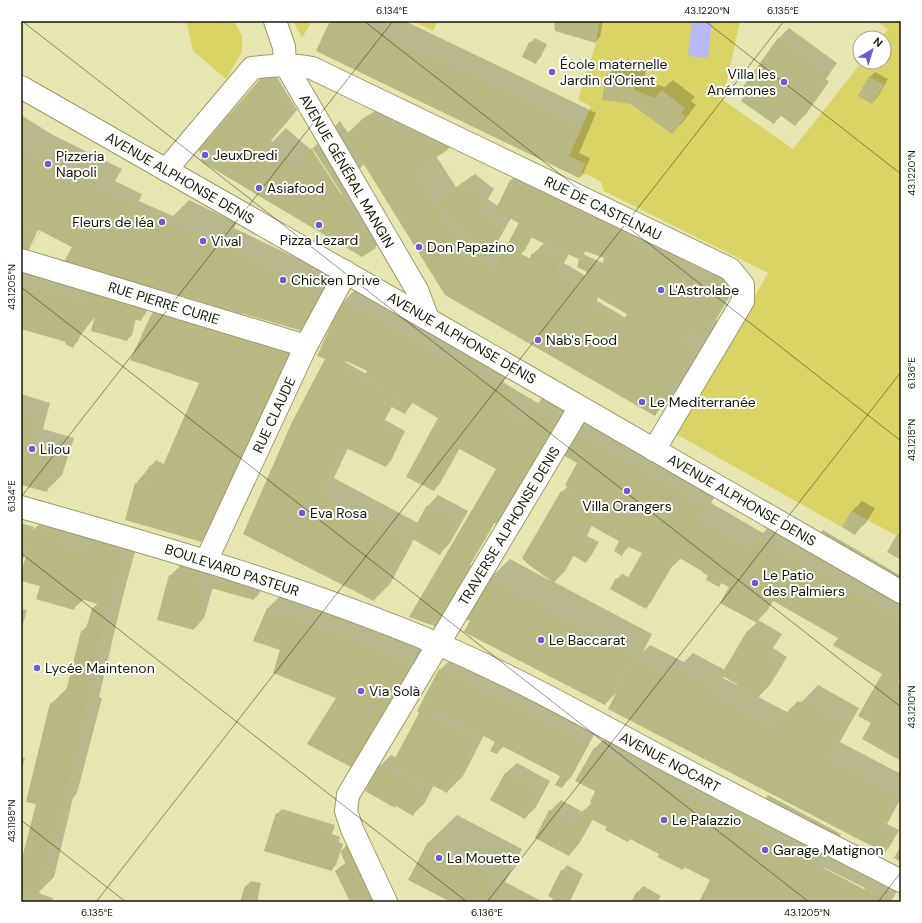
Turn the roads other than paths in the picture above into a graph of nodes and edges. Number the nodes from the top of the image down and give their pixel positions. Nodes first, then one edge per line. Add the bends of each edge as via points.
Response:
1 (275, 21) edge
2 (285, 64) junction
3 (21, 86) edge
4 (166, 170) junction
5 (21, 260) edge
6 (346, 272) junction
7 (428, 319) junction
8 (306, 346) junction
9 (580, 406) junction
10 (654, 450) junction
11 (21, 507) edge
12 (206, 561) junction
13 (901, 592) edge
14 (438, 644) junction
15 (901, 882) edge
16 (386, 902) edge

1 - 2 street, AVENUE GÉNÉRAL MANGIN via 284,48
2 - 4 street, RUE DE CASTELNAU via 252,68
2 - 7 street, AVENUE GÉNÉRAL MANGIN via 417,290
2 - 10 street, RUE DE CASTELNAU via 312,68 730,270 743,286 742,301
3 - 4 street, AVENUE ALPHONSE DENIS
4 - 6 street, AVENUE ALPHONSE DENIS
5 - 8 street, RUE PIERRE CURIE
6 - 7 street, AVENUE ALPHONSE DENIS
6 - 8 street, RUE CLAUDE
7 - 9 street, AVENUE ALPHONSE DENIS
8 - 12 street, RUE CLAUDE
9 - 10 street, AVENUE ALPHONSE DENIS
9 - 14 street, TRAVERSE ALPHONSE DENIS
10 - 13 street, AVENUE ALPHONSE DENIS
11 - 12 street, BOULEVARD PASTEUR
12 - 14 street, BOULEVARD PASTEUR via 244,572
14 - 15 street, AVENUE NOCART via 539,692
14 - 16 street, TRAVERSE ALPHONSE DENIS via 348,795 346,811 352,829

